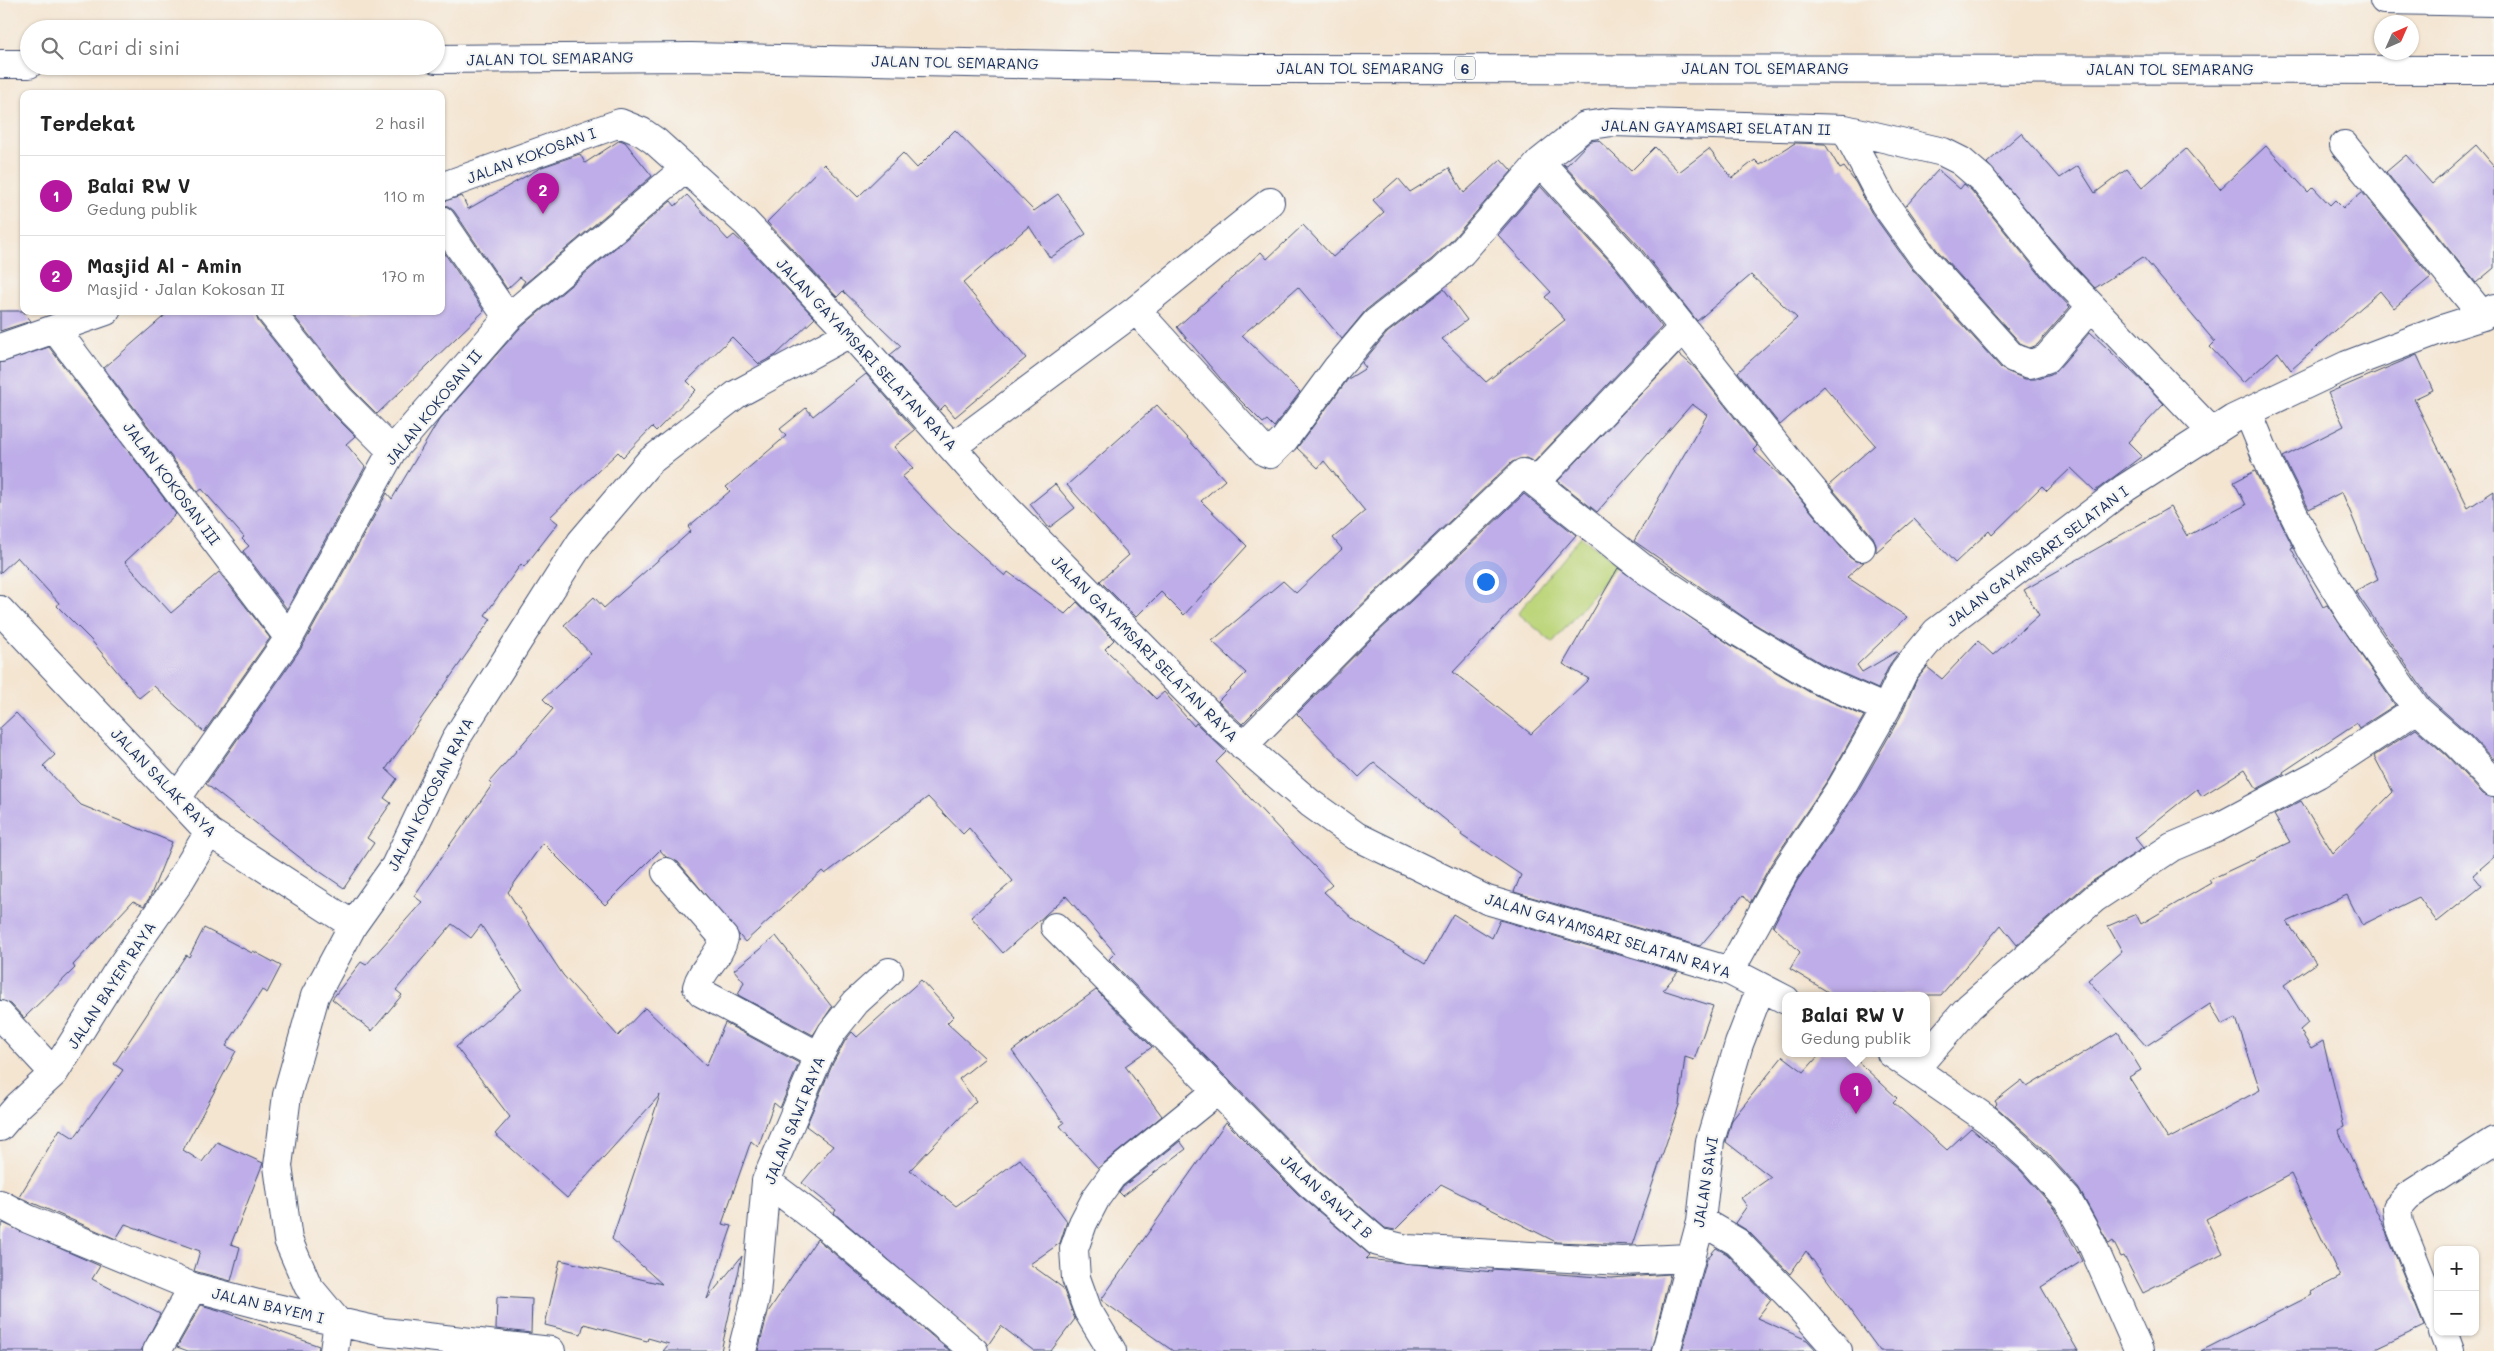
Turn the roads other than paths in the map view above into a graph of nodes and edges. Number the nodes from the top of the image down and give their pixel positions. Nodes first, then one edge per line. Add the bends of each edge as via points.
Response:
1 (2384, 0) edge
2 (2494, 2) edge
3 (445, 59) edge
4 (0, 64) edge
5 (20, 64) edge
6 (2494, 70) edge
7 (620, 123) joint
8 (1846, 129) junction
9 (2344, 145) dead end
10 (1540, 162) junction
11 (686, 168) junction
12 (445, 186) edge
13 (1270, 202) dead end
14 (445, 226) edge
15 (2091, 307) junction
16 (1136, 310) junction
17 (2488, 312) edge
18 (95, 315) edge
19 (273, 315) edge
20 (508, 318) junction
21 (1683, 328) junction
22 (55, 329) junction
23 (850, 333) junction
24 (0, 348) edge
25 (2248, 412) junction
26 (2212, 432) junction
27 (952, 446) junction
28 (392, 452) junction
29 (1536, 482) junction
30 (1861, 547) dead end
31 (0, 610) edge
32 (289, 638) junction
33 (1886, 709) junction
34 (2417, 709) junction
35 (1243, 746) junction
36 (2494, 783) edge
37 (177, 798) junction
38 (209, 832) junction
39 (666, 872) dead end
40 (353, 925) junction
41 (1055, 927) dead end
42 (1730, 971) junction
43 (889, 972) dead end
44 (1761, 987) junction
45 (1782, 998) edge
46 (0, 1015) edge
47 (1930, 1052) edge
48 (819, 1056) junction
49 (1897, 1057) edge
50 (1925, 1057) edge
51 (1915, 1069) junction
52 (54, 1073) junction
53 (1218, 1090) junction
54 (0, 1127) edge
55 (2494, 1141) edge
56 (766, 1180) junction
57 (0, 1204) edge
58 (1701, 1222) junction
59 (1690, 1258) junction
60 (193, 1288) junction
61 (2434, 1310) edge
62 (338, 1322) junction
63 (2444, 1336) edge
64 (535, 1350) edge
65 (157, 1351) edge
66 (334, 1351) edge
67 (742, 1351) edge
68 (974, 1351) edge
69 (1112, 1351) edge
70 (1666, 1351) edge
71 (1838, 1351) edge
72 (2139, 1351) edge
73 (2450, 1351) edge

1 - 2 main road
3 - 6 main road, JALAN TOL SEMARANG / 6 via 690,57 1251,69
4 - 5 main road
7 - 11 main road, JALAN GAYAMSARI SELATAN RAYA via 642,132
7 - 12 main road, JALAN KOKOSAN I
8 - 10 main road, JALAN GAYAMSARI SELATAN II via 1612,122 1585,126
8 - 15 main road, JALAN GAYAMSARI SELATAN II via 1943,152 1961,161 1982,179
8 - 15 main road, JALAN GAYAMSARI SELATAN II via 1884,203 1919,252 2013,358 2030,364 2046,359
9 - 17 main road
10 - 16 main road, JALAN GAYAMSARI SELATAN II via 1462,252 1376,322 1270,454 1264,452
10 - 21 main road via 1627,257
11 - 20 main road, JALAN KOKOSAN II
11 - 23 main road, JALAN GAYAMSARI SELATAN RAYA via 744,222
13 - 16 main road
14 - 20 main road
15 - 26 main road, JALAN GAYAMSARI SELATAN II
16 - 27 main road
17 - 25 main road, JALAN GAYAMSARI SELATAN I via 2347,365
18 - 22 main road
19 - 28 main road via 340,399
20 - 28 main road, JALAN KOKOSAN II
21 - 29 main road
21 - 30 main road
22 - 24 main road
22 - 32 main road, JALAN KOKOSAN III
23 - 27 main road, JALAN GAYAMSARI SELATAN RAYA
23 - 40 main road, JALAN KOKOSAN RAYA via 737,394 656,456 587,535 457,737 395,866
25 - 26 main road, JALAN GAYAMSARI SELATAN I
25 - 34 main road via 2312,551 2350,613
26 - 33 main road, JALAN GAYAMSARI SELATAN I via 2125,488 1936,632 1904,671
27 - 35 main road, JALAN GAYAMSARI SELATAN RAYA via 1006,508
28 - 32 main road, JALAN KOKOSAN II
29 - 33 main road via 1644,569 1740,633 1819,680
29 - 35 main road via 1524,473 1521,475 1363,625
31 - 37 main road, JALAN SALAK RAYA
32 - 37 main road, JALAN KOKOSAN II
33 - 42 main road, JALAN GAYAMSARI SELATAN I via 1842,786 1784,873
34 - 36 main road
34 - 47 main road via 2318,774 2217,828 2172,847 2095,898 1969,1007
35 - 42 main road, JALAN GAYAMSARI SELATAN RAYA via 1356,836 1487,900
37 - 38 main road, JALAN SALAK RAYA
38 - 40 main road, JALAN SALAK RAYA
38 - 52 main road, JALAN BAYEM RAYA
39 - 48 main road via 724,938 722,947 697,988
40 - 62 main road, JALAN KOKOSAN RAYA via 315,996 287,1095 278,1166 288,1240 308,1286
41 - 53 main road, JALAN SAWI I B
42 - 44 main road, JALAN GAYAMSARI SELATAN RAYA
43 - 48 main road, JALAN SAWI RAYA via 856,1002 832,1032
44 - 45 main road, JALAN GAYAMSARI SELATAN RAYA
44 - 58 main road, JALAN SAWI via 1739,1044 1710,1141
46 - 52 main road
48 - 56 main road, JALAN SAWI RAYA
49 - 51 main road
50 - 51 main road
51 - 72 main road via 1988,1120 2032,1160 2067,1199 2091,1242
52 - 54 main road, JALAN BAYEM RAYA
53 - 59 main road, JALAN SAWI I B via 1309,1183 1378,1242 1407,1249 1603,1260
53 - 69 main road via 1112,1176 1083,1223 1074,1249 1076,1278 1088,1310
55 - 61 main road via 2408,1196 2397,1208 2399,1223
56 - 67 main road, JALAN SAWI RAYA via 756,1295
56 - 68 main road via 842,1239
57 - 60 main road, JALAN BAYEM I via 28,1219
58 - 59 main road, JALAN SAWI
58 - 71 main road via 1737,1242
59 - 70 main road, JALAN SAWI
60 - 62 main road, JALAN BAYEM I
60 - 65 main road
62 - 64 main road, JALAN BAYEM I via 383,1332
62 - 66 main road
63 - 73 main road

